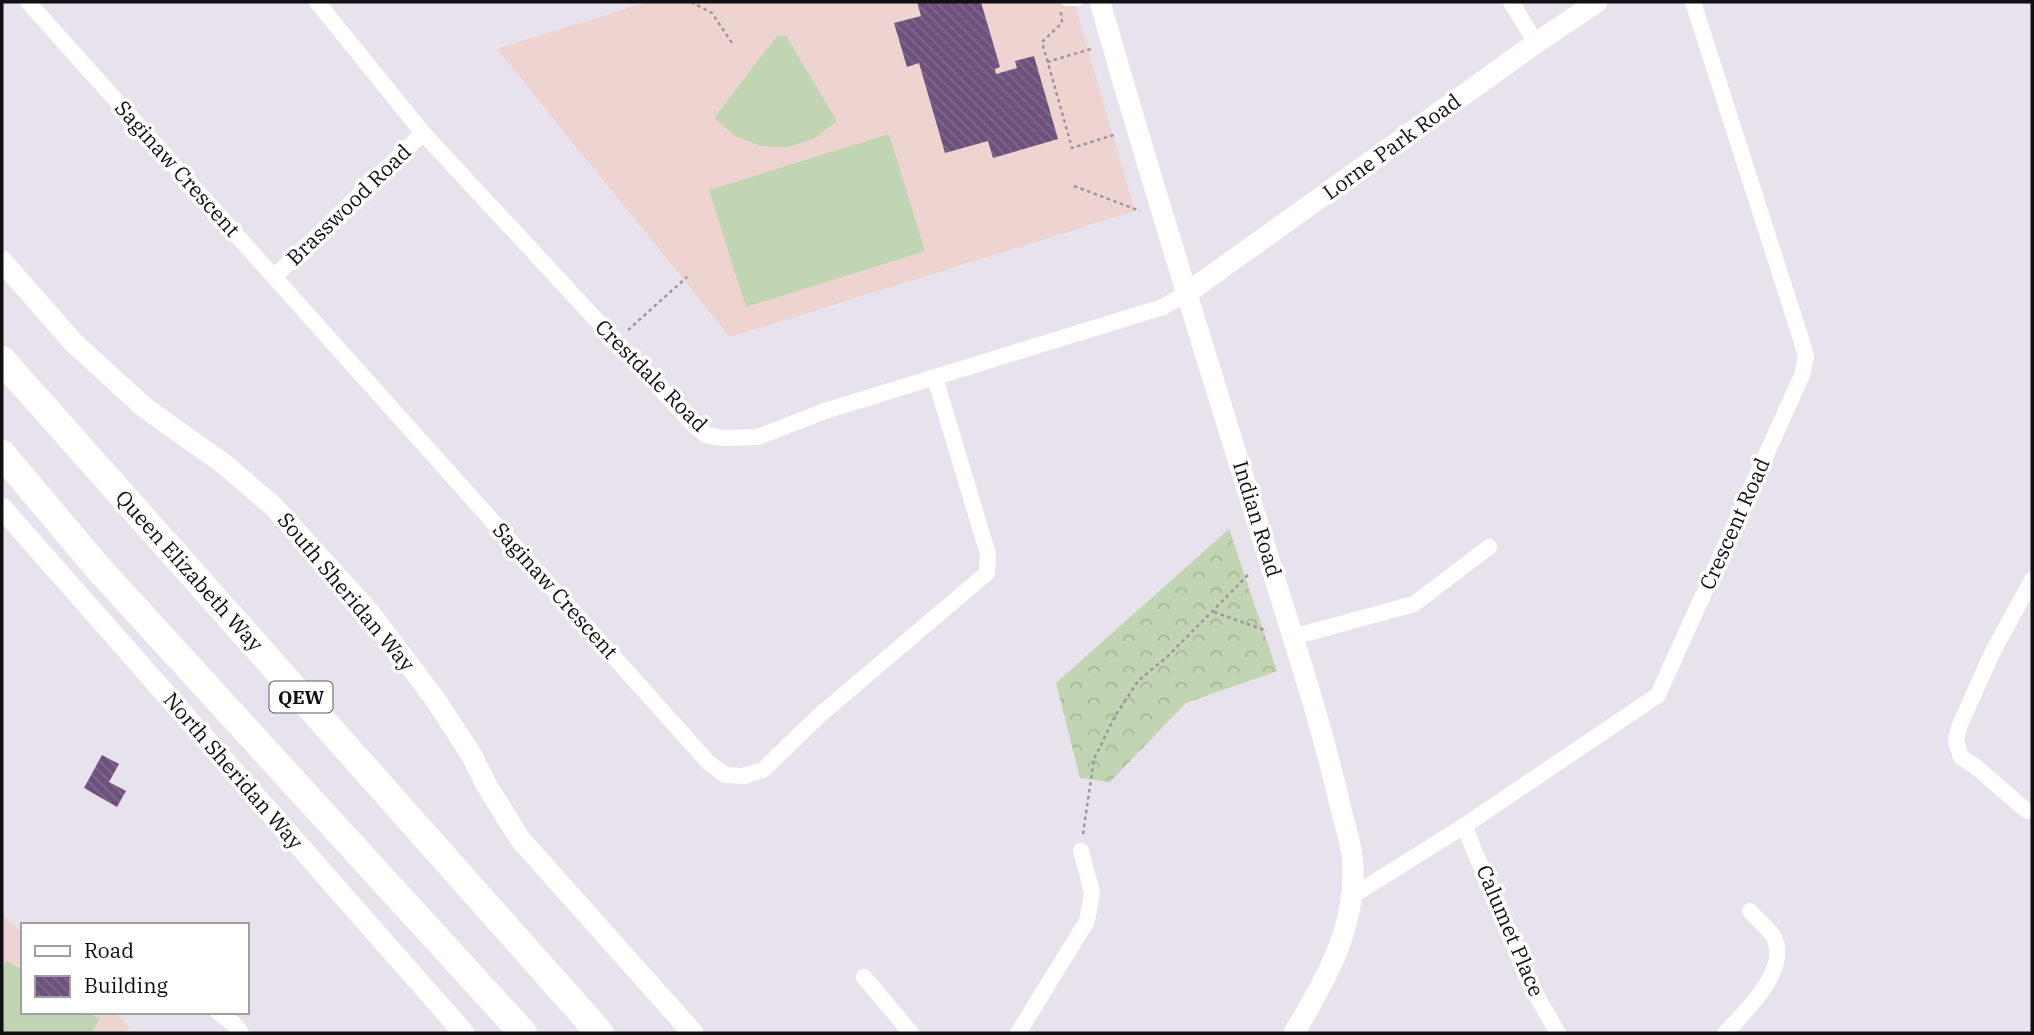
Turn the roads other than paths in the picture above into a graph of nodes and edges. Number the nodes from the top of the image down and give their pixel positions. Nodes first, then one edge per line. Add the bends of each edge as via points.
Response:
1 (28, 2) edge
2 (317, 2) edge
3 (1066, 2) edge
4 (1079, 2) edge
5 (1100, 2) edge
6 (1511, 2) edge
7 (1597, 2) edge
8 (1693, 2) edge
9 (1536, 43) junction
10 (423, 133) junction
11 (2, 261) edge
12 (274, 277) junction
13 (1187, 293) junction
14 (2, 360) edge
15 (935, 378) junction
16 (2, 454) edge
17 (4, 516) edge
18 (1489, 547) dead end
19 (2032, 580) edge
20 (1293, 637) junction
21 (2027, 811) dead end
22 (1464, 826) junction
23 (1081, 851) road end
24 (1352, 896) junction
25 (1750, 911) dead end
26 (864, 977) dead end
27 (221, 1014) edge
28 (241, 1033) edge
29 (464, 1033) edge
30 (523, 1033) edge
31 (600, 1033) edge
32 (692, 1033) edge
33 (911, 1033) edge
34 (1018, 1033) edge
35 (1294, 1033) edge
36 (1558, 1033) edge
37 (1725, 1033) edge

1 - 12 street, Saginaw Crescent
2 - 10 street, Crestdale Road
3 - 4 lane
5 - 13 street, Indian Road
6 - 9 street
7 - 9 street, Lorne Park Road
8 - 22 street, Crescent Road via 1801,339 1806,357 1802,375 1658,695
9 - 13 street, Lorne Park Road
10 - 12 street, Brasswood Road
10 - 15 street, Crestdale Road via 706,435 758,437
11 - 32 street, South Sheridan Way via 74,343 145,408 224,464 274,507 370,613 435,699 520,839
12 - 15 street, Saginaw Crescent via 708,762 725,775 763,770 821,714 987,573 988,554
13 - 15 street, Crestdale Road via 1163,307
13 - 20 street, Indian Road
14 - 31 highway, Queen Elizabeth Way / QEW
16 - 30 highway, QEW via 117,588
17 - 29 street, North Sheridan Way
18 - 20 street via 1414,604
19 - 21 street via 1993,652 1956,741 1961,757
20 - 24 street, Indian Road via 1335,781 1353,864
22 - 24 street, Crescent Road
22 - 36 street, Calumet Place via 1532,988
23 - 34 street via 1092,892 1087,921
24 - 35 street, Indian Road via 1339,951
25 - 37 street via 1773,936 1777,949 1774,968 1761,995
26 - 33 street
27 - 28 street

